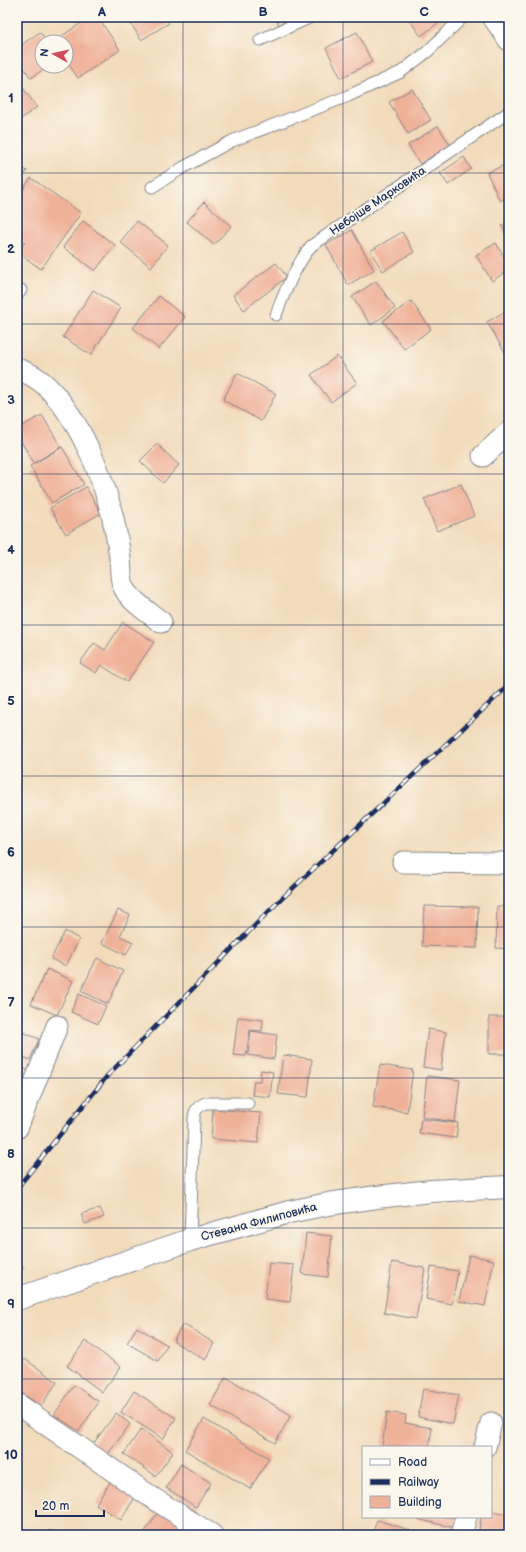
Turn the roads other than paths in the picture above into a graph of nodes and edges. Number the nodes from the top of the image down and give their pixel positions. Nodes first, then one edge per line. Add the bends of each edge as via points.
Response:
1 (311, 17) edge
2 (463, 17) edge
3 (494, 17) edge
4 (260, 40) dead end
5 (509, 40) edge
6 (509, 112) edge
7 (152, 187) dead end
8 (276, 315) dead end
9 (17, 369) edge
10 (509, 432) edge
11 (483, 456) dead end
12 (162, 622) dead end
13 (403, 862) dead end
14 (509, 863) edge
15 (57, 1026) dead end
16 (248, 1103) dead end
17 (17, 1128) edge
18 (509, 1187) edge
19 (190, 1240) junction
20 (17, 1299) edge
21 (17, 1404) edge
22 (491, 1423) dead end
23 (485, 1446) edge
24 (466, 1518) edge
25 (212, 1535) edge
26 (461, 1535) edge

1 - 4 lane
2 - 7 lane via 427,52 401,72 348,96 232,141
3 - 5 street
6 - 8 lane, Небојше Марковића via 311,246 288,285
9 - 12 street via 35,377 54,393 80,434 106,494 120,556 122,585 128,596
10 - 11 street
13 - 14 street
15 - 17 street
16 - 19 lane via 205,1103 198,1106 195,1111
18 - 19 main road, Стевана Филиповића via 431,1192 328,1204 289,1212
19 - 20 main road, Стевана Филиповића
21 - 25 street via 154,1499
22 - 23 street
24 - 26 street

